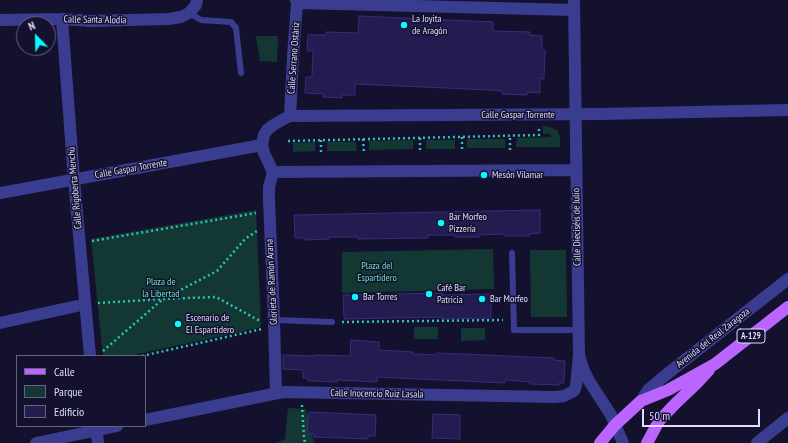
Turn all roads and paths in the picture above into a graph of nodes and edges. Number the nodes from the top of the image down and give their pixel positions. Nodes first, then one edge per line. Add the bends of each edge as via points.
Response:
1 (197, 0) edge
2 (297, 1) edge
3 (373, 2) edge
4 (496, 4) edge
5 (574, 5) edge
6 (189, 13) junction
7 (62, 19) junction
8 (0, 20) edge
9 (241, 73) dead end
10 (788, 110) edge
11 (576, 114) junction
12 (290, 116) junction
13 (539, 124) dead end
14 (510, 136) junction
15 (462, 137) junction
16 (420, 138) junction
17 (363, 139) junction
18 (321, 140) junction
19 (288, 141) dead end
20 (262, 145) junction
21 (510, 150) dead end
22 (462, 151) dead end
23 (420, 152) dead end
24 (364, 153) dead end
25 (321, 154) dead end
26 (576, 170) junction
27 (273, 172) junction
28 (74, 180) junction
29 (0, 193) edge
30 (259, 212) dead end
31 (260, 229) dead end
32 (90, 242) dead end
33 (512, 253) dead end
34 (788, 279) edge
35 (163, 299) junction
36 (95, 304) dead end
37 (77, 306) dead end
38 (788, 307) edge
39 (513, 320) junction
40 (268, 321) junction
41 (332, 322) joint
42 (0, 323) edge
43 (263, 329) dead end
44 (579, 330) junction
45 (95, 355) edge
46 (146, 355) edge
47 (579, 355) junction
48 (715, 364) junction
49 (276, 393) junction
50 (301, 393) junction
51 (641, 400) junction
52 (788, 418) edge
53 (146, 420) edge
54 (616, 425) junction
55 (107, 427) edge
56 (97, 428) edge
57 (36, 443) edge
58 (98, 443) edge
59 (305, 443) edge
60 (600, 443) edge
61 (623, 443) edge
62 (647, 443) edge
63 (757, 443) edge

1 - 6 street
2 - 3 street
2 - 12 street, Calle Serrano Ostáriz
3 - 4 street
4 - 5 street
5 - 11 street, Calle Dieciséis de Julio
6 - 7 street, Calle Santa Alodia via 169,19
6 - 9 lane via 201,20 231,22 236,28
7 - 8 street, Calle Santa Alodia
7 - 28 street, Calle Rigoberta Menchú
10 - 11 street, Calle Gaspar Torrente
11 - 12 street, Calle Gaspar Torrente
11 - 26 street, Calle Dieciséis de Julio
12 - 20 street, Calle Gaspar Torrente via 267,130
13 - 14 path via 539,135
14 - 15 path
14 - 21 path
15 - 16 path
15 - 22 path
16 - 17 path
16 - 23 path
17 - 18 path
17 - 24 path
18 - 19 path
18 - 25 path
20 - 27 street
20 - 28 street, Calle Gaspar Torrente
26 - 27 street
26 - 44 street, Calle Dieciséis de Julio
27 - 40 street, Glorieta de Ramón Arana via 268,200
28 - 29 street, Calle Gaspar Torrente
28 - 45 street, Calle Rigoberta Menchú
30 - 32 path
31 - 35 path via 245,239 217,270
33 - 39 lane
34 - 51 street, Avenida del Real Zaragoza via 662,378
35 - 36 path
35 - 40 path via 216,297
35 - 45 path
37 - 42 street
38 - 48 main road, Avenida del Real Zaragoza / A-129
39 - 41 path
39 - 44 lane via 514,330
40 - 41 lane
40 - 49 street, Glorieta de Ramón Arana
43 - 46 path
44 - 47 street, Calle Dieciséis de Julio
47 - 50 street, Calle Inocencio Ruiz Lasala via 576,386 574,391 564,396
47 - 54 street, Calle Dieciséis de Julio via 589,381
48 - 51 main road, Avenida del Real Zaragoza / A-129 via 668,390
48 - 62 main road, Avenida del Real Zaragoza / A-129 via 659,421
49 - 50 street, Calle Inocencio Ruiz Lasala
49 - 53 street, Calle Inocencio Ruiz Lasala
50 - 59 path
51 - 54 main road, Avenida del Real Zaragoza / A-129
52 - 63 street
54 - 60 main road, Avenida del Real Zaragoza / A-129
54 - 61 street, Calle Dieciséis de Julio
55 - 56 street
56 - 57 street
56 - 58 street

